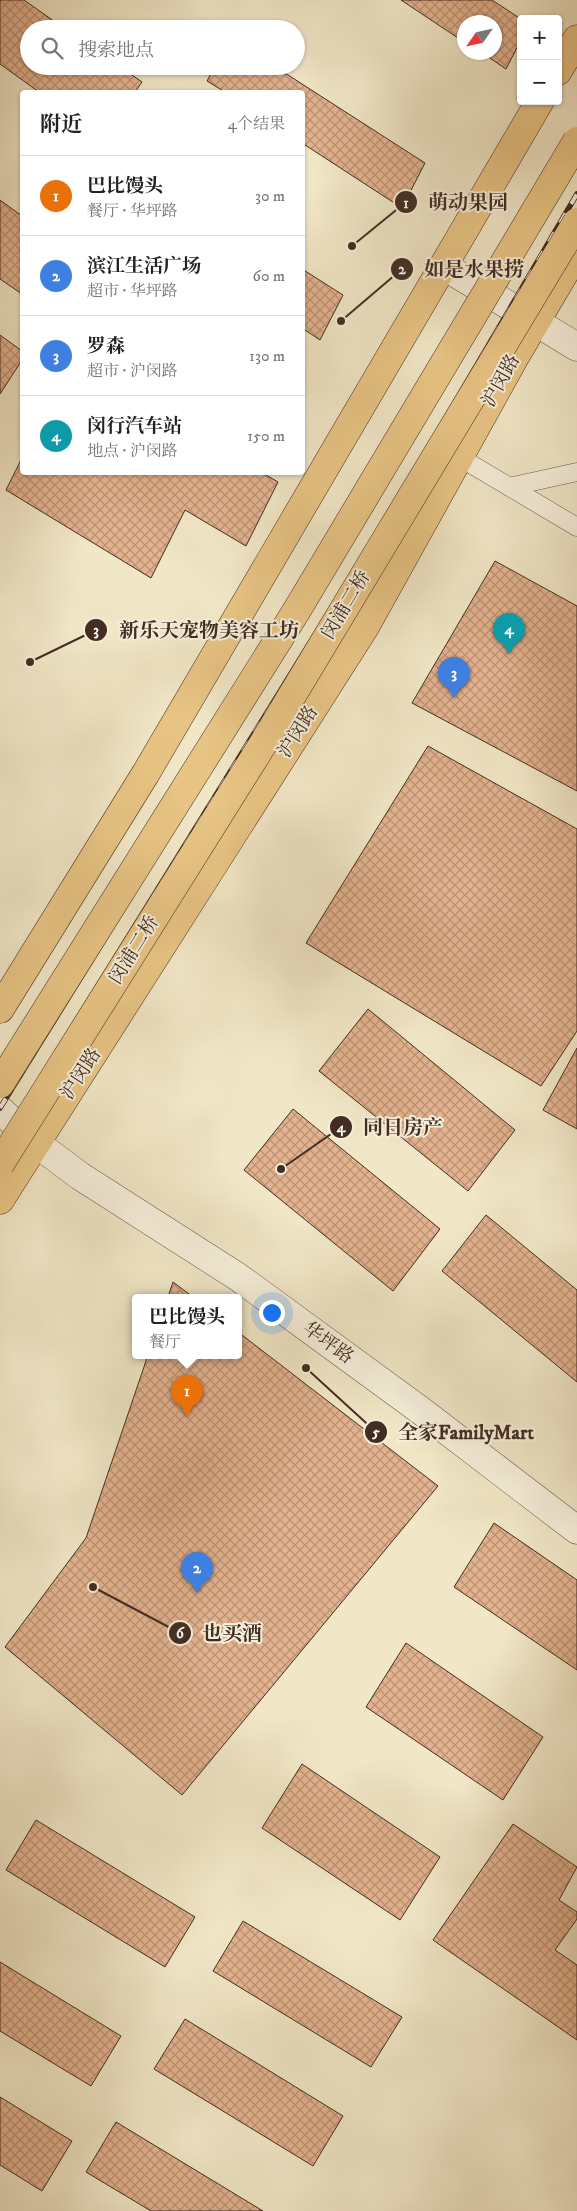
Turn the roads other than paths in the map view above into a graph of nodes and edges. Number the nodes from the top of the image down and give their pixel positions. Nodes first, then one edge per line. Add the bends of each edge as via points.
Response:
1 (577, 39) edge
2 (562, 64) edge
3 (538, 105) edge
4 (577, 141) edge
5 (577, 222) edge
6 (577, 252) edge
7 (444, 266) junction
8 (535, 323) junction
9 (577, 347) edge
10 (459, 457) junction
11 (577, 472) edge
12 (509, 487) junction
13 (577, 527) edge
14 (0, 1009) edge
15 (0, 1084) edge
16 (0, 1110) edge
17 (36, 1143) junction
18 (0, 1164) edge
19 (0, 1200) edge
20 (577, 1530) edge

1 - 2 main road
3 - 7 main road
4 - 15 main road, 闵浦二桥, bridge via 297,610
5 - 18 main road, 闵浦二桥, bridge via 258,752
6 - 8 main road, 沪闵路
7 - 8 street
7 - 14 main road via 146,773
8 - 9 street
8 - 10 main road, 沪闵路
10 - 12 lane
10 - 17 main road, 沪闵路 via 365,626
11 - 12 lane
12 - 13 lane
16 - 17 street, 华坪路
17 - 19 main road, 沪闵路
17 - 20 street, 华坪路 via 80,1176 238,1277

